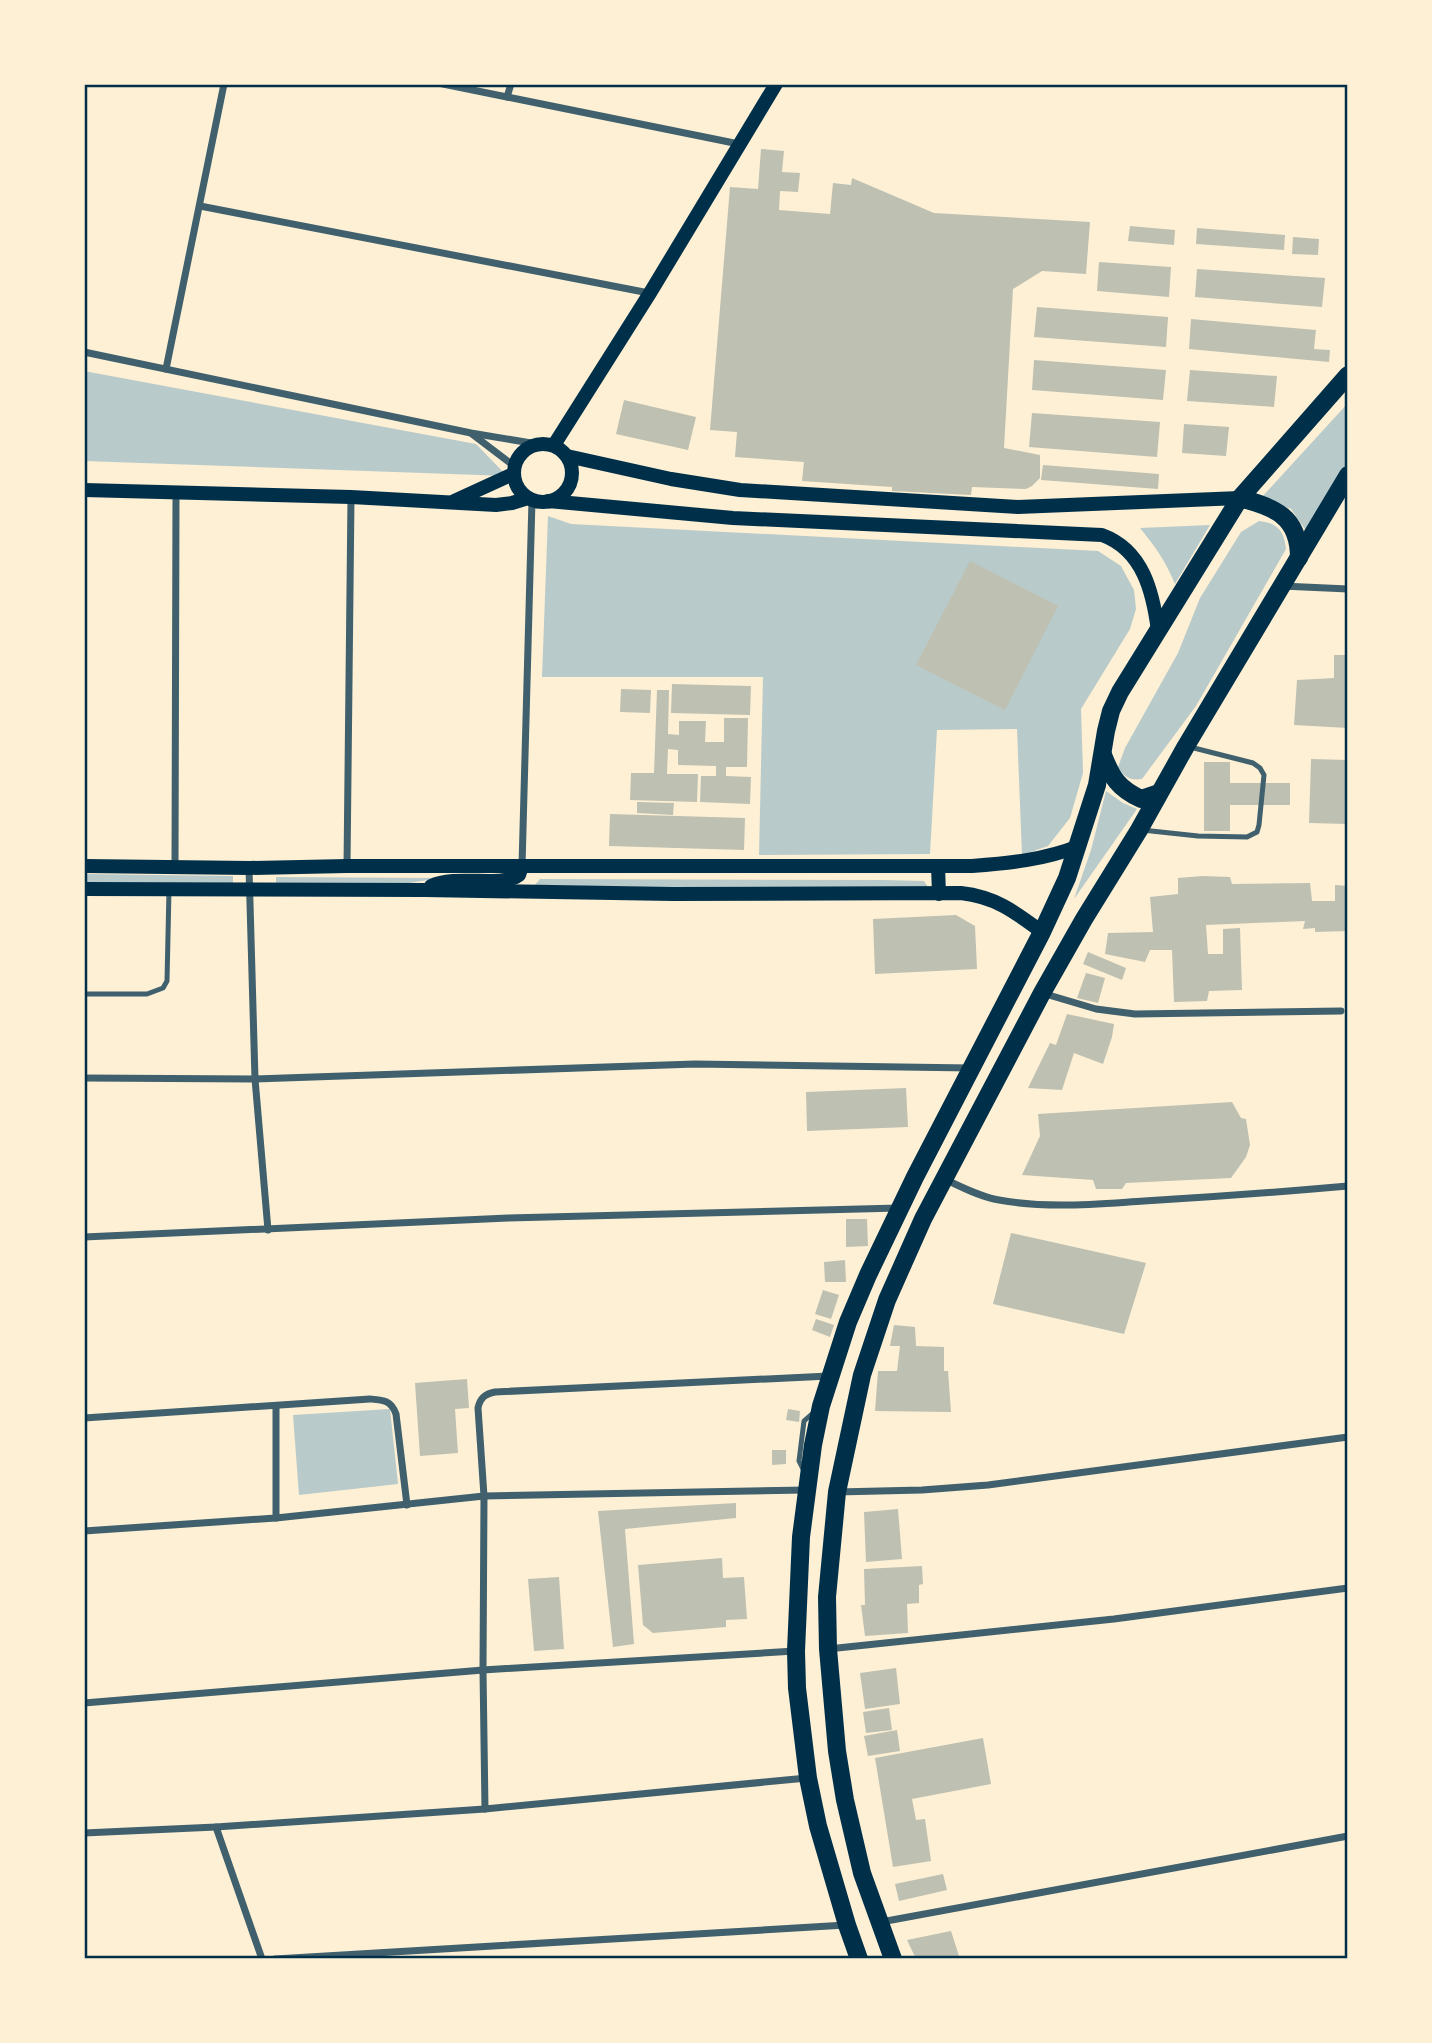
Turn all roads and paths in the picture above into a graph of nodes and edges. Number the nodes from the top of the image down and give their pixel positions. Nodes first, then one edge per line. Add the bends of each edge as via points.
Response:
1 (224, 84) edge
2 (443, 84) edge
3 (511, 84) edge
4 (776, 84) edge
5 (507, 97) junction
6 (740, 144) junction
7 (200, 206) junction
8 (650, 293) junction
9 (84, 352) edge
10 (166, 369) junction
11 (1348, 375) edge
12 (471, 433) junction
13 (537, 444) junction
14 (554, 446) junction
15 (567, 456) junction
16 (514, 470) junction
17 (1348, 475) edge
18 (84, 490) edge
19 (176, 493) junction
20 (351, 497) junction
21 (1240, 498) junction
22 (530, 499) junction
23 (452, 501) junction
24 (548, 502) junction
25 (1018, 506) junction
26 (932, 527) junction
27 (1299, 558) junction
28 (1282, 586) junction
29 (1348, 589) edge
30 (1158, 631) junction
31 (1186, 746) junction
32 (1103, 755) junction
33 (1159, 793) junction
34 (1139, 830) junction
35 (1079, 846) junction
36 (84, 866) edge
37 (346, 866) junction
38 (522, 866) junction
39 (939, 866) junction
40 (175, 867) junction
41 (249, 868) junction
42 (84, 889) edge
43 (250, 889) junction
44 (169, 890) junction
45 (424, 890) junction
46 (939, 894) junction
47 (1042, 932) junction
48 (1042, 993) junction
49 (84, 994) edge
50 (1341, 1011) dead end
51 (972, 1068) junction
52 (84, 1078) edge
53 (255, 1079) junction
54 (943, 1179) junction
55 (1348, 1186) edge
56 (900, 1208) junction
57 (268, 1230) junction
58 (84, 1237) edge
59 (829, 1376) junction
60 (276, 1406) junction
61 (84, 1418) edge
62 (1348, 1437) edge
63 (807, 1484) junction
64 (837, 1492) junction
65 (484, 1496) junction
66 (407, 1506) junction
67 (276, 1518) junction
68 (84, 1531) edge
69 (1348, 1588) edge
70 (828, 1649) junction
71 (796, 1651) junction
72 (484, 1670) junction
73 (84, 1703) edge
74 (808, 1778) junction
75 (485, 1809) junction
76 (216, 1827) junction
77 (84, 1833) edge
78 (1348, 1836) edge
79 (879, 1922) junction
80 (847, 1925) junction
81 (262, 1959) edge
82 (275, 1959) edge
83 (859, 1959) edge
84 (893, 1959) edge

1 - 7 street
2 - 5 street
3 - 5 street
4 - 6 main road
5 - 6 street
6 - 8 main road
7 - 8 street
7 - 10 street
8 - 14 main road
9 - 10 street
10 - 12 street
11 - 21 main road
12 - 13 street
12 - 16 street
13 - 14 main road
13 - 16 main road via 522,452
14 - 15 main road
15 - 24 main road via 572,471 568,487
15 - 25 main road via 716,487
16 - 22 main road via 519,490
16 - 23 main road
17 - 27 main road
18 - 19 main road
19 - 20 main road
19 - 40 street
20 - 23 main road
20 - 37 street
21 - 25 main road
21 - 27 main road via 1283,514 1299,545
21 - 30 main road
22 - 23 main road via 496,505
22 - 24 main road
22 - 38 street
24 - 26 main road via 733,518
25 - 26 main road via 1017,516 1010,522 950,520
26 - 30 main road via 1114,539 1146,579
27 - 28 main road
28 - 29 street
28 - 31 main road
30 - 32 main road via 1111,711
31 - 33 main road
31 - 34 lane via 1260,768 1264,775 1257,832 1247,837
32 - 33 main road via 1123,789 1141,799
32 - 35 main road
33 - 34 main road
34 - 48 main road
35 - 39 main road via 1021,862
35 - 47 main road
36 - 40 main road
37 - 38 main road
37 - 41 main road
38 - 39 main road
38 - 45 main road via 512,879 449,880
39 - 46 main road
40 - 41 main road
41 - 43 street
42 - 44 main road
43 - 44 main road
43 - 45 main road
43 - 53 street
44 - 49 lane via 167,981 163,988 147,995
45 - 46 main road
46 - 47 main road via 980,895
47 - 51 main road
48 - 50 street via 1096,1009 1135,1014
48 - 54 main road
51 - 53 street via 695,1065
51 - 56 main road
52 - 53 street
53 - 57 street
54 - 55 street via 997,1200 1035,1205
54 - 64 main road via 887,1300 862,1376
56 - 57 street via 508,1218
56 - 59 main road via 848,1322
57 - 58 street
59 - 63 main road
59 - 65 street via 488,1394 478,1408
60 - 61 street
60 - 66 street via 370,1399 388,1402 396,1414
60 - 67 street
62 - 64 street via 988,1485
63 - 65 street
63 - 71 main road
64 - 70 main road via 827,1597
65 - 66 street
65 - 72 street
66 - 67 street
67 - 68 street
69 - 70 street via 1114,1619
70 - 79 main road via 845,1800
71 - 72 street
71 - 74 main road
72 - 73 street
72 - 75 street
74 - 75 street
74 - 80 main road
75 - 76 street
76 - 77 street
76 - 81 street
78 - 79 street
79 - 84 main road
80 - 82 street
80 - 83 main road

